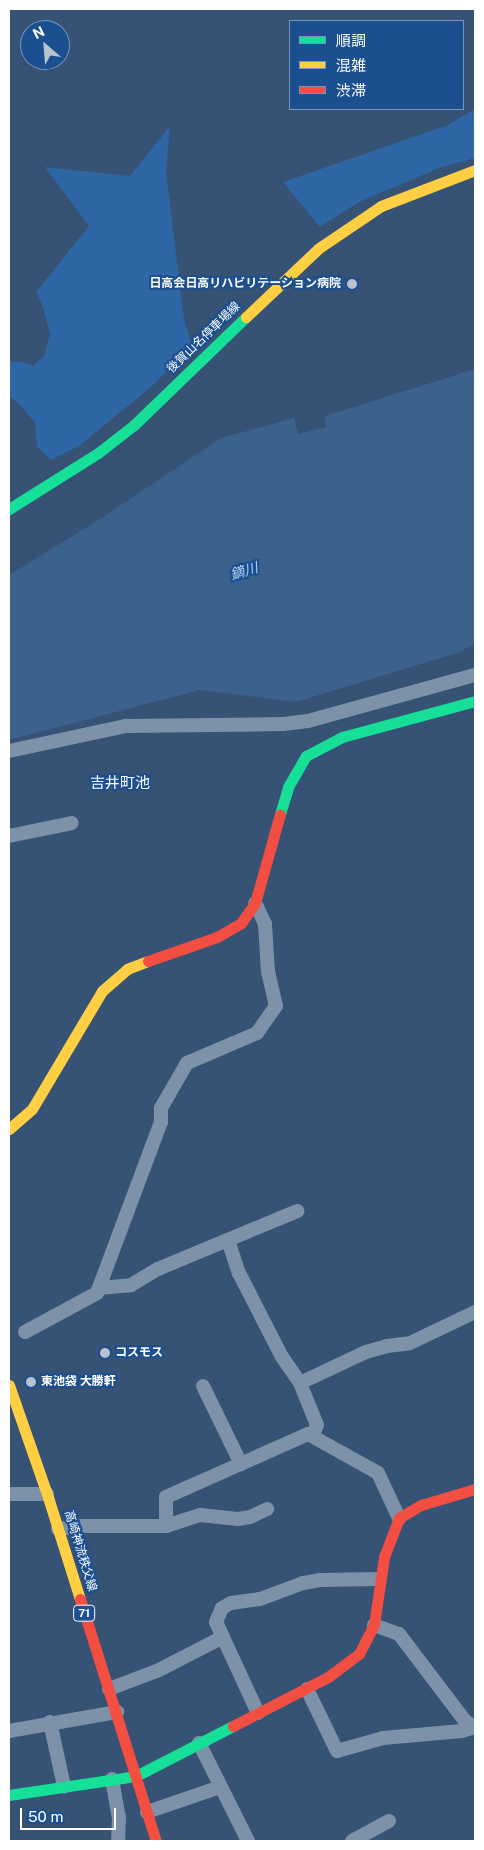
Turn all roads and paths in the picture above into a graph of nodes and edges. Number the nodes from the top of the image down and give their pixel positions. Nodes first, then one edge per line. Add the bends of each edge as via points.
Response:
1 (475, 170) edge
2 (9, 509) edge
3 (475, 675) edge
4 (475, 701) edge
5 (9, 751) edge
6 (72, 823) dead end
7 (9, 836) edge
8 (255, 903) junction
9 (9, 1129) edge
10 (297, 1211) dead end
11 (228, 1240) junction
12 (99, 1288) junction
13 (475, 1312) edge
14 (25, 1332) dead end
15 (300, 1383) junction
16 (9, 1386) edge
17 (203, 1386) dead end
18 (313, 1435) junction
19 (240, 1464) junction
20 (475, 1489) edge
21 (9, 1494) edge
22 (47, 1494) junction
23 (267, 1509) dead end
24 (399, 1518) junction
25 (166, 1526) junction
26 (58, 1529) junction
27 (380, 1579) junction
28 (374, 1625) junction
29 (223, 1637) junction
30 (109, 1689) junction
31 (308, 1689) junction
32 (116, 1712) junction
33 (258, 1713) junction
34 (50, 1722) junction
35 (9, 1731) edge
36 (199, 1743) junction
37 (136, 1776) junction
38 (112, 1779) junction
39 (64, 1786) junction
40 (220, 1788) junction
41 (9, 1795) edge
42 (147, 1812) junction
43 (389, 1821) dead end
44 (118, 1841) edge
45 (156, 1841) edge
46 (248, 1841) edge
47 (352, 1841) edge

1 - 2 street, 後賀山名停車場線 via 381,206 319,248 134,425 98,453
3 - 5 street via 308,721 126,726
4 - 8 street via 342,736 306,756 288,787
6 - 7 street
8 - 9 street via 241,923 217,937 127,969 102,992 32,1109
8 - 12 street via 265,924 268,972 276,1006 257,1033 187,1063 178,1075 161,1108 161,1122
10 - 11 street
11 - 12 street via 131,1285
11 - 15 street via 239,1273 282,1357
12 - 14 street via 90,1298
13 - 15 street via 410,1343 366,1352
15 - 18 street via 317,1425
16 - 22 street, 高崎神流秩父線 / 71
17 - 19 street
18 - 19 street via 308,1434
18 - 24 street via 378,1473
19 - 25 street via 166,1497
20 - 24 street via 421,1505
21 - 22 street
22 - 26 street, 高崎神流秩父線 / 71
23 - 25 street via 238,1519 200,1515
24 - 27 street via 384,1557
25 - 26 street
26 - 30 street, 高崎神流秩父線 / 71
27 - 28 street
27 - 29 street via 320,1580 260,1599 231,1603 217,1614 216,1622
28 - 31 street via 359,1654
28 - 31 street via 399,1634 465,1721 475,1727 383,1738 337,1751
29 - 30 street via 159,1670
29 - 33 street
30 - 32 street, 高崎神流秩父線 / 71
31 - 33 street
32 - 34 street
32 - 37 street, 高崎神流秩父線 / 71
33 - 36 street
34 - 35 street
34 - 39 street
36 - 37 street
36 - 40 street
37 - 38 street
37 - 42 street, 高崎神流秩父線 / 71
38 - 39 street
38 - 44 street via 120,1816
39 - 41 street
40 - 42 street
40 - 46 street via 244,1828
42 - 45 street, 高崎神流秩父線 / 71
43 - 47 street

